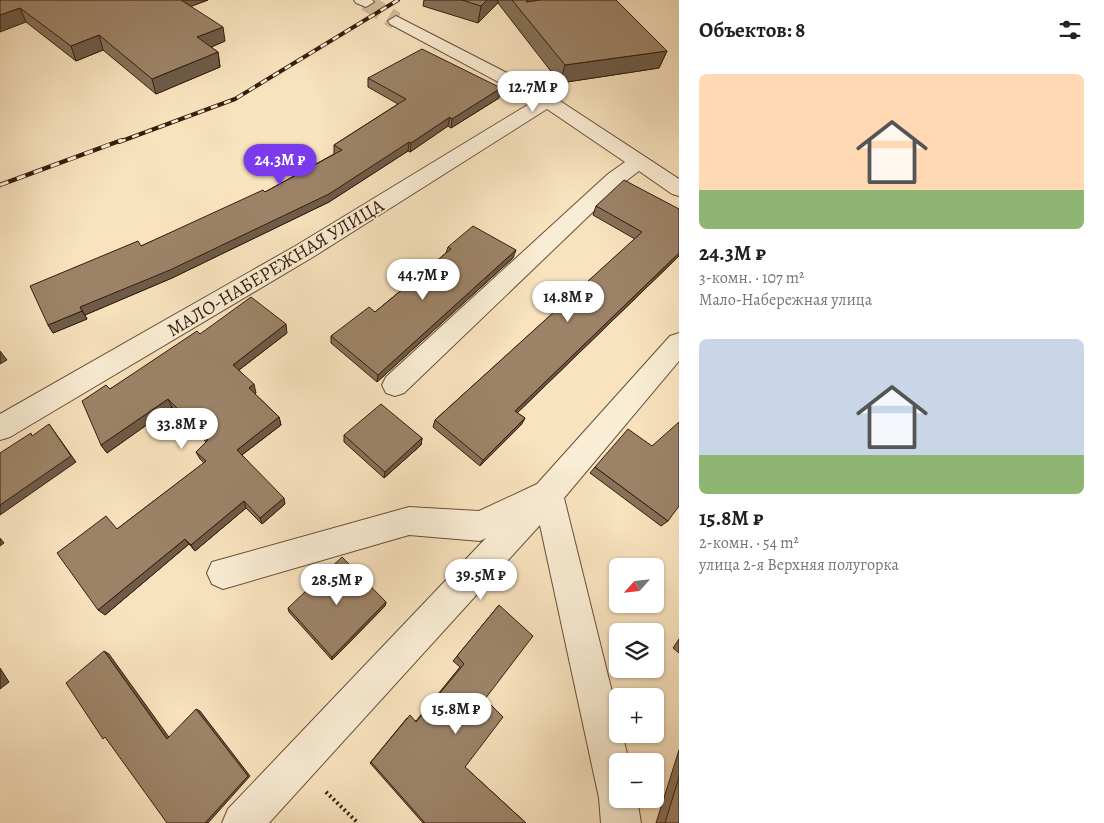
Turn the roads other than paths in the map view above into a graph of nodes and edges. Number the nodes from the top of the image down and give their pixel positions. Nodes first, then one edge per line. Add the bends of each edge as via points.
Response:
1 (396, 21) tunnel mouth
2 (547, 101) junction
3 (638, 162) junction
4 (679, 189) edge
5 (679, 343) edge
6 (395, 385) dead end
7 (0, 428) edge
8 (548, 494) junction
9 (223, 573) dead end
10 (609, 759) edge
11 (619, 808) edge
12 (242, 823) edge
13 (621, 823) edge

1 - 2 street
2 - 3 street
2 - 7 street, МАЛО-НАБЕРЕЖНАЯ УЛИЦА via 305,251
3 - 4 street
3 - 6 street via 615,178
5 - 8 street
8 - 9 street via 480,526 409,521
8 - 10 street
8 - 12 street
11 - 13 street

